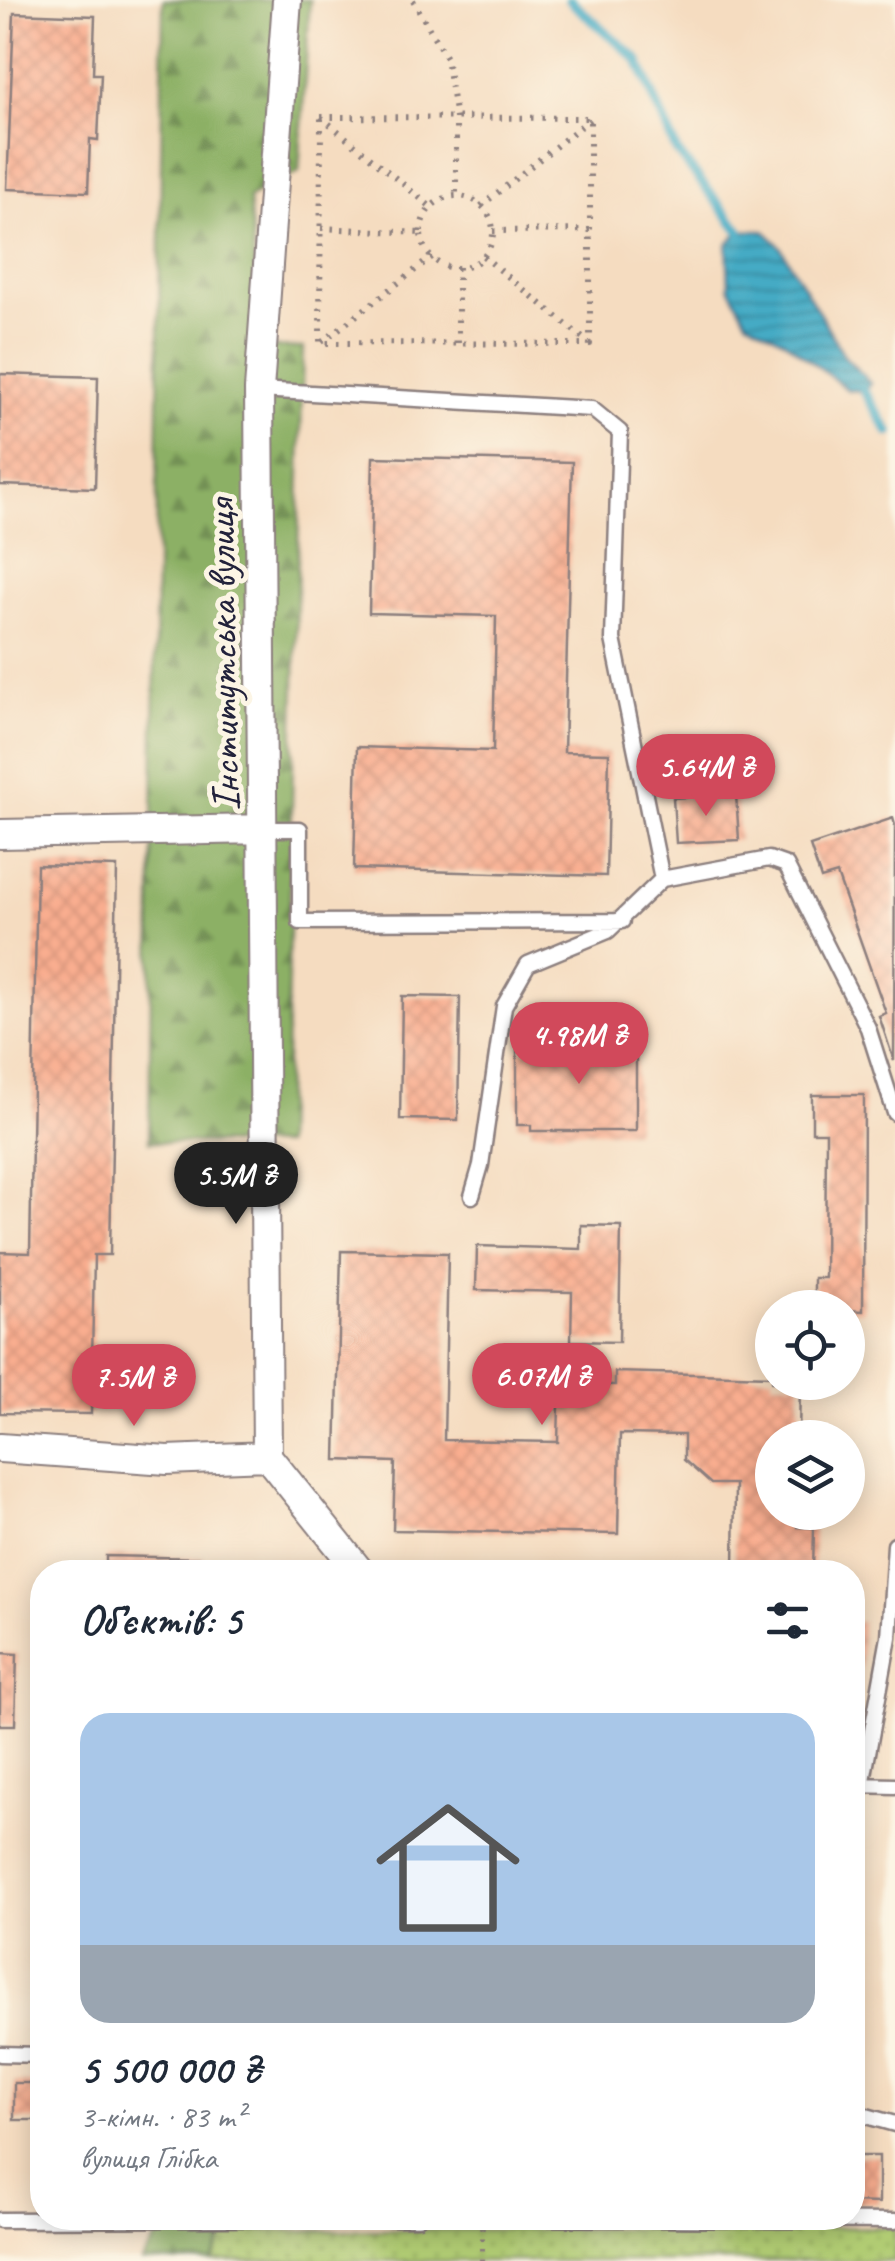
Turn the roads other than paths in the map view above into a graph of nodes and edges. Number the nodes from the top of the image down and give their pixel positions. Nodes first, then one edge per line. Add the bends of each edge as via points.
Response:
1 (287, 0) edge
2 (259, 390) junction
3 (262, 828) junction
4 (0, 834) edge
5 (662, 879) junction
6 (622, 921) junction
7 (895, 1113) edge
8 (472, 1196) dead end
9 (0, 1448) edge
10 (266, 1456) junction
11 (895, 1545) edge
12 (350, 1560) edge
13 (865, 1748) edge
14 (865, 1785) edge
15 (895, 1786) edge
16 (0, 2054) edge
17 (30, 2055) edge
18 (865, 2116) edge
19 (895, 2124) edge
20 (0, 2220) edge
21 (30, 2220) edge
22 (865, 2221) edge
23 (895, 2221) edge

1 - 2 street, Інститутська вулиця
2 - 3 street, Інститутська вулиця
2 - 5 lane via 592,408 620,432 613,639
3 - 4 street
3 - 6 lane, Інститутська вулиця via 300,828 300,922
3 - 10 street
5 - 6 lane
5 - 7 lane via 769,859 786,865 868,1028
6 - 8 lane via 528,964 514,982 504,1006
9 - 10 street via 167,1460
10 - 12 street
11 - 13 lane via 889,1636
14 - 15 lane
16 - 17 lane
18 - 19 lane
20 - 21 lane
22 - 23 lane

